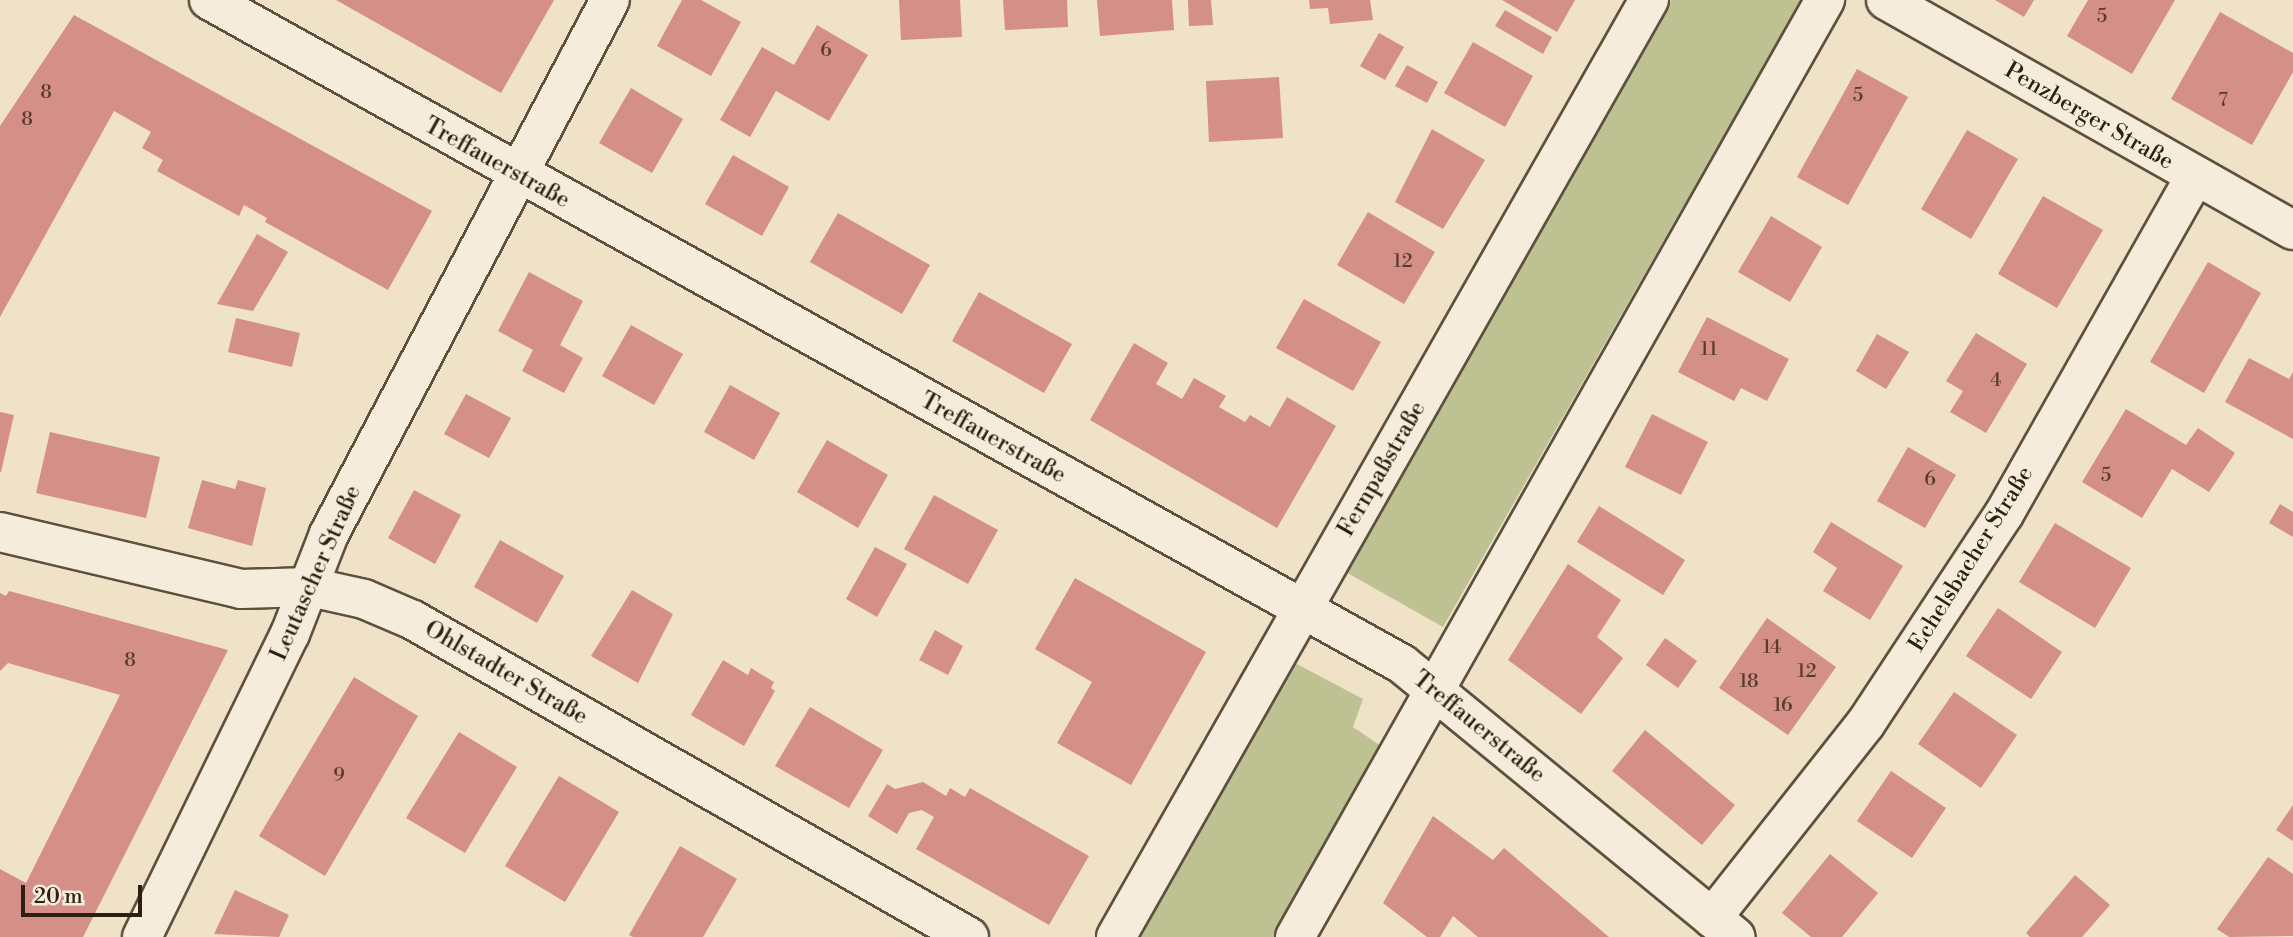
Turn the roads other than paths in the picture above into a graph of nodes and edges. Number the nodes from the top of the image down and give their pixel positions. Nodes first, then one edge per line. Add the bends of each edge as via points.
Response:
1 (209, 0) edge
2 (610, 0) edge
3 (1650, 0) edge
4 (1825, 0) edge
5 (1886, 0) edge
6 (516, 175) junction
7 (2195, 176) junction
8 (2293, 230) edge
9 (0, 532) edge
10 (310, 587) junction
11 (1301, 608) junction
12 (1437, 690) junction
13 (1723, 928) edge
14 (142, 937) edge
15 (969, 937) edge
16 (1115, 937) edge
17 (1295, 937) edge

1 - 6 street, Treffauerstraße
2 - 6 street, Leutascher Straße
3 - 11 street, Fernpaßstraße
4 - 12 street
5 - 7 street, Penzberger Straße
6 - 10 street, Leutascher Straße via 328,534
6 - 11 street, Treffauerstraße
7 - 8 street, Penzberger Straße
7 - 13 street, Echelsbacher Straße via 2004,514
9 - 10 street, Ohlstadter Straße via 242,589
10 - 14 street, Leutascher Straße
10 - 15 street, Ohlstadter Straße via 364,598 413,620
11 - 12 street, Treffauerstraße via 1402,664
11 - 16 street, Fernpaßstraße
12 - 13 street, Treffauerstraße
12 - 17 street

